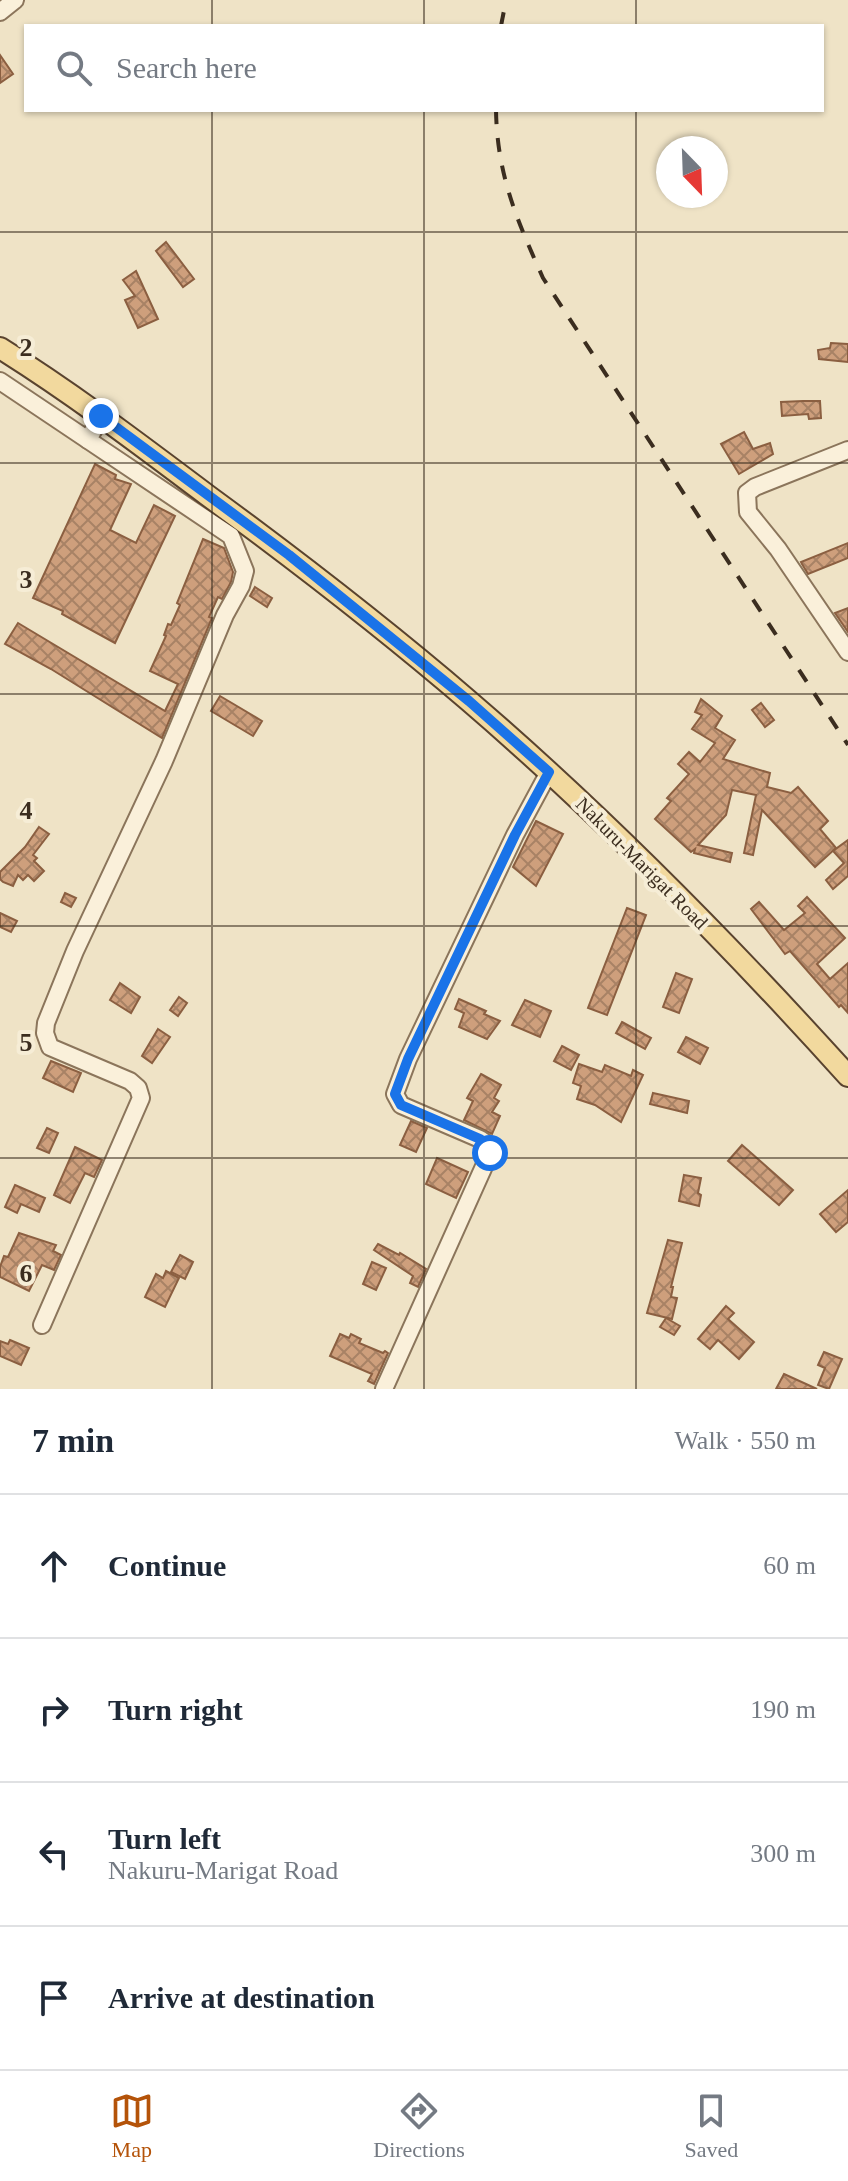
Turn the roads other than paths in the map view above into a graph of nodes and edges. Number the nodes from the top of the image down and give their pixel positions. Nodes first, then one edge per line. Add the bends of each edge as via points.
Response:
1 (15, 0) edge
2 (0, 12) edge
3 (0, 348) edge
4 (0, 381) edge
5 (101, 416) junction
6 (88, 440) junction
7 (848, 450) edge
8 (848, 652) edge
9 (549, 772) junction
10 (848, 1076) edge
11 (42, 1325) dead end
12 (384, 1389) edge

1 - 2 street
3 - 5 main road, Nakuru-Marigat Road
4 - 6 street
5 - 6 street
5 - 9 main road, Nakuru-Marigat Road via 289,555
6 - 11 street via 231,536 245,571 46,1023 50,1047 130,1081 141,1098
7 - 8 street via 755,487 747,493 746,506
9 - 10 main road, Nakuru-Marigat Road via 786,1006
9 - 12 street via 395,1094 401,1105 480,1139 490,1153

